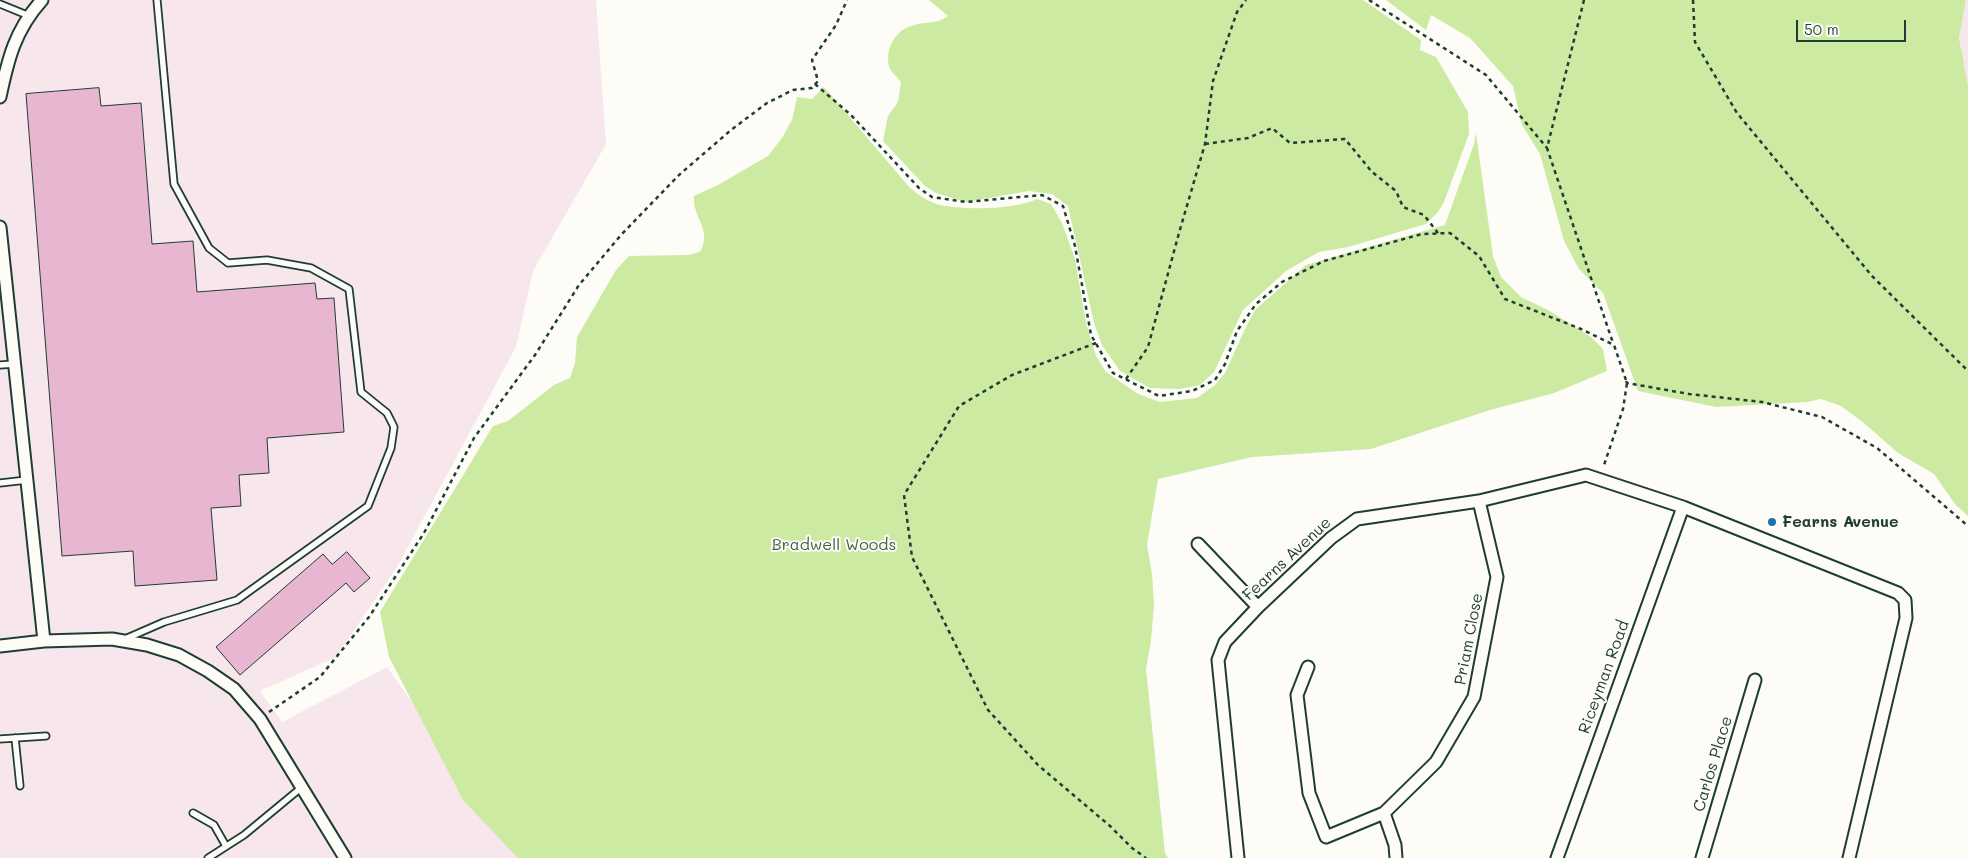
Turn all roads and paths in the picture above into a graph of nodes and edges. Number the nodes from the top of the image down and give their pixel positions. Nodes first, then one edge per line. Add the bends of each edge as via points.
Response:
1 (42, 0) edge
2 (157, 0) edge
3 (848, 0) edge
4 (1246, 0) edge
5 (1369, 0) edge
6 (1584, 0) edge
7 (1692, 0) edge
8 (0, 4) edge
9 (28, 16) junction
10 (815, 84) junction
11 (0, 98) edge
12 (1205, 144) junction
13 (1547, 148) junction
14 (0, 227) edge
15 (1438, 233) junction
16 (1096, 343) junction
17 (14, 364) junction
18 (0, 365) edge
19 (1968, 371) edge
20 (1126, 379) junction
21 (1626, 383) junction
22 (1599, 479) junction
23 (27, 480) junction
24 (0, 483) edge
25 (1479, 501) junction
26 (1683, 507) junction
27 (1968, 526) edge
28 (1198, 544) dead end
29 (1258, 606) junction
30 (120, 640) junction
31 (44, 641) junction
32 (0, 646) edge
33 (1308, 667) dead end
34 (1755, 680) dead end
35 (260, 718) junction
36 (46, 736) dead end
37 (15, 738) junction
38 (0, 739) edge
39 (20, 786) dead end
40 (302, 787) junction
41 (1384, 813) junction
42 (193, 814) dead end
43 (226, 846) junction
44 (208, 858) edge
45 (345, 858) edge
46 (1146, 858) edge
47 (1238, 858) edge
48 (1396, 858) edge
49 (1557, 858) edge
50 (1702, 858) edge
51 (1849, 858) edge

1 - 9 street
2 - 30 lane via 174,184 209,248 228,263 266,260 311,268 349,289 361,392 387,413 394,427 391,448 368,506 236,600 164,622
3 - 10 path via 836,25 812,60 818,81
4 - 12 path via 1237,12 1213,81
5 - 13 path via 1486,75
6 - 13 path
7 - 19 path via 1695,42 1737,113 1872,276
8 - 9 lane
9 - 11 street via 6,66
10 - 16 path via 851,114 932,197 966,202 1042,195 1063,206 1075,246 1091,334
10 - 35 path via 812,88 794,90 767,103 731,130 679,175 621,235 579,285 535,355 474,438 424,533 369,618 320,677
12 - 15 path via 1248,138 1272,128 1290,142 1345,139 1372,172 1396,191 1403,207 1424,215
12 - 20 path via 1148,347
13 - 21 path
14 - 17 street
15 - 20 path via 1422,234 1324,261 1282,282 1256,304 1236,331 1225,364 1215,380 1192,391 1159,396
15 - 21 path via 1450,233 1478,256 1505,299 1614,345
16 - 20 path via 1113,373
16 - 46 path via 1012,375 959,406 904,495 912,557 988,710 1038,765
17 - 18 lane
17 - 23 street
21 - 22 path via 1623,409
21 - 27 path via 1762,402 1822,417 1877,448
22 - 25 street, Fearns Avenue via 1586,475
22 - 26 street, Fearns Avenue
23 - 24 lane
23 - 31 street
25 - 29 street, Fearns Avenue via 1357,519 1331,538
25 - 41 street, Priam Close via 1497,577 1474,697 1436,762
26 - 49 street, Riceyman Road
26 - 51 street, Fearns Avenue via 1898,593 1905,600 1906,618
28 - 29 street
29 - 47 street, Fearns Avenue via 1225,642 1218,660
30 - 31 street
30 - 35 street via 179,655 208,671 234,689
31 - 32 street
33 - 41 street, Priam Close via 1297,695 1309,793 1326,837
34 - 50 street, Carlos Place
35 - 40 street
36 - 37 lane
37 - 38 lane
37 - 39 lane
40 - 43 lane
40 - 45 street
41 - 48 street
42 - 43 lane via 214,825
43 - 44 lane

